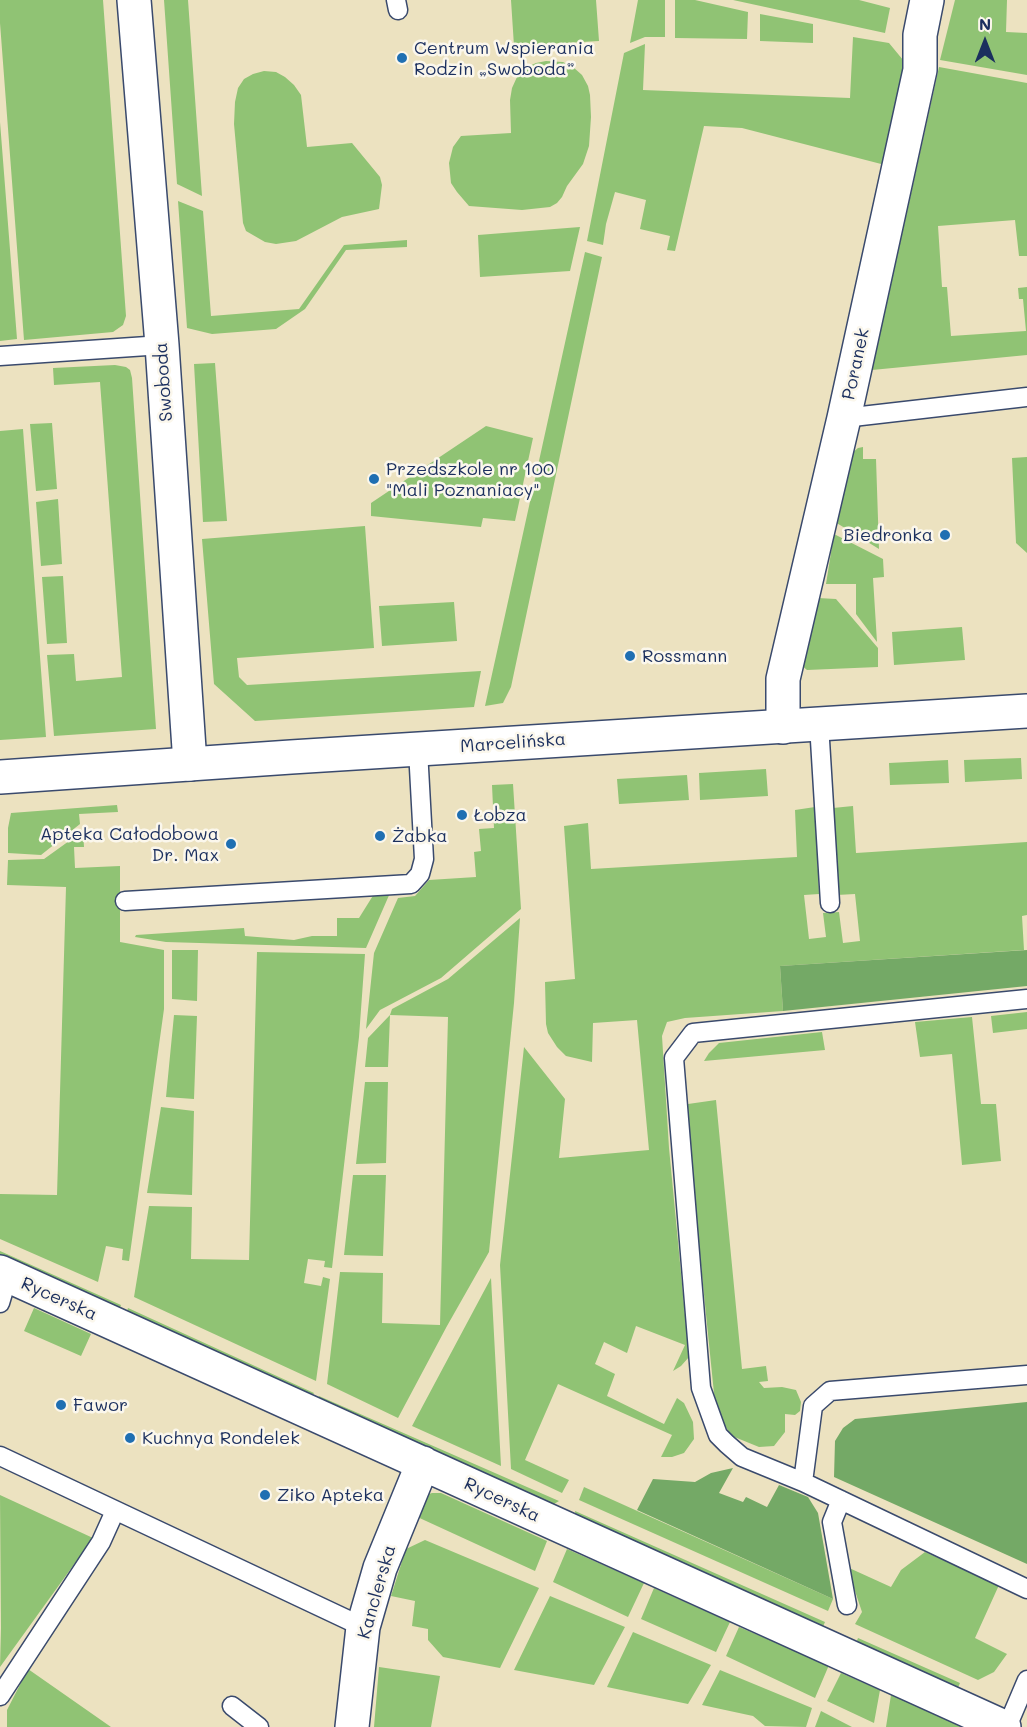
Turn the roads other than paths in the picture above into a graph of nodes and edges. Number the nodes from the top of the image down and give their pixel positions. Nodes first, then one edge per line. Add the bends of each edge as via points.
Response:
1 (134, 0) edge
2 (927, 0) edge
3 (162, 345) junction
4 (0, 356) edge
5 (1027, 397) edge
6 (844, 418) junction
7 (1027, 711) edge
8 (819, 724) junction
9 (783, 727) junction
10 (418, 750) junction
11 (190, 764) junction
12 (0, 777) edge
13 (125, 901) dead end
14 (830, 903) dead end
15 (1027, 999) edge
16 (3, 1283) edge
17 (1027, 1375) edge
18 (0, 1456) edge
19 (423, 1463) junction
20 (803, 1482) junction
21 (841, 1500) junction
22 (116, 1511) junction
23 (1027, 1589) edge
24 (847, 1605) dead end
25 (363, 1628) junction
26 (1027, 1680) edge
27 (0, 1695) edge
28 (232, 1706) dead end
29 (259, 1727) edge
30 (352, 1727) edge
31 (1005, 1727) edge

1 - 3 street, Swoboda
2 - 6 street, Poranek via 920,35 920,70
3 - 4 lane
3 - 11 street, Swoboda
5 - 6 lane
6 - 9 street, Poranek via 783,679
7 - 8 street, Marcelińska
8 - 9 street, Marcelińska
8 - 14 lane
9 - 10 street, Marcelińska
10 - 11 street, Marcelińska
10 - 13 lane via 424,859 420,874 411,884
11 - 12 street, Marcelińska
15 - 20 lane via 693,1033 674,1058 700,1389 722,1440 742,1457
16 - 19 street, Rycerska
17 - 20 lane via 830,1391 813,1406
18 - 22 lane
19 - 25 street, Kanclerska via 380,1568
19 - 31 street, Rycerska
20 - 21 lane
21 - 23 lane
21 - 24 lane via 832,1522
22 - 25 lane
22 - 27 lane via 101,1542
25 - 30 street, Kanclerska
26 - 31 lane
28 - 29 lane

